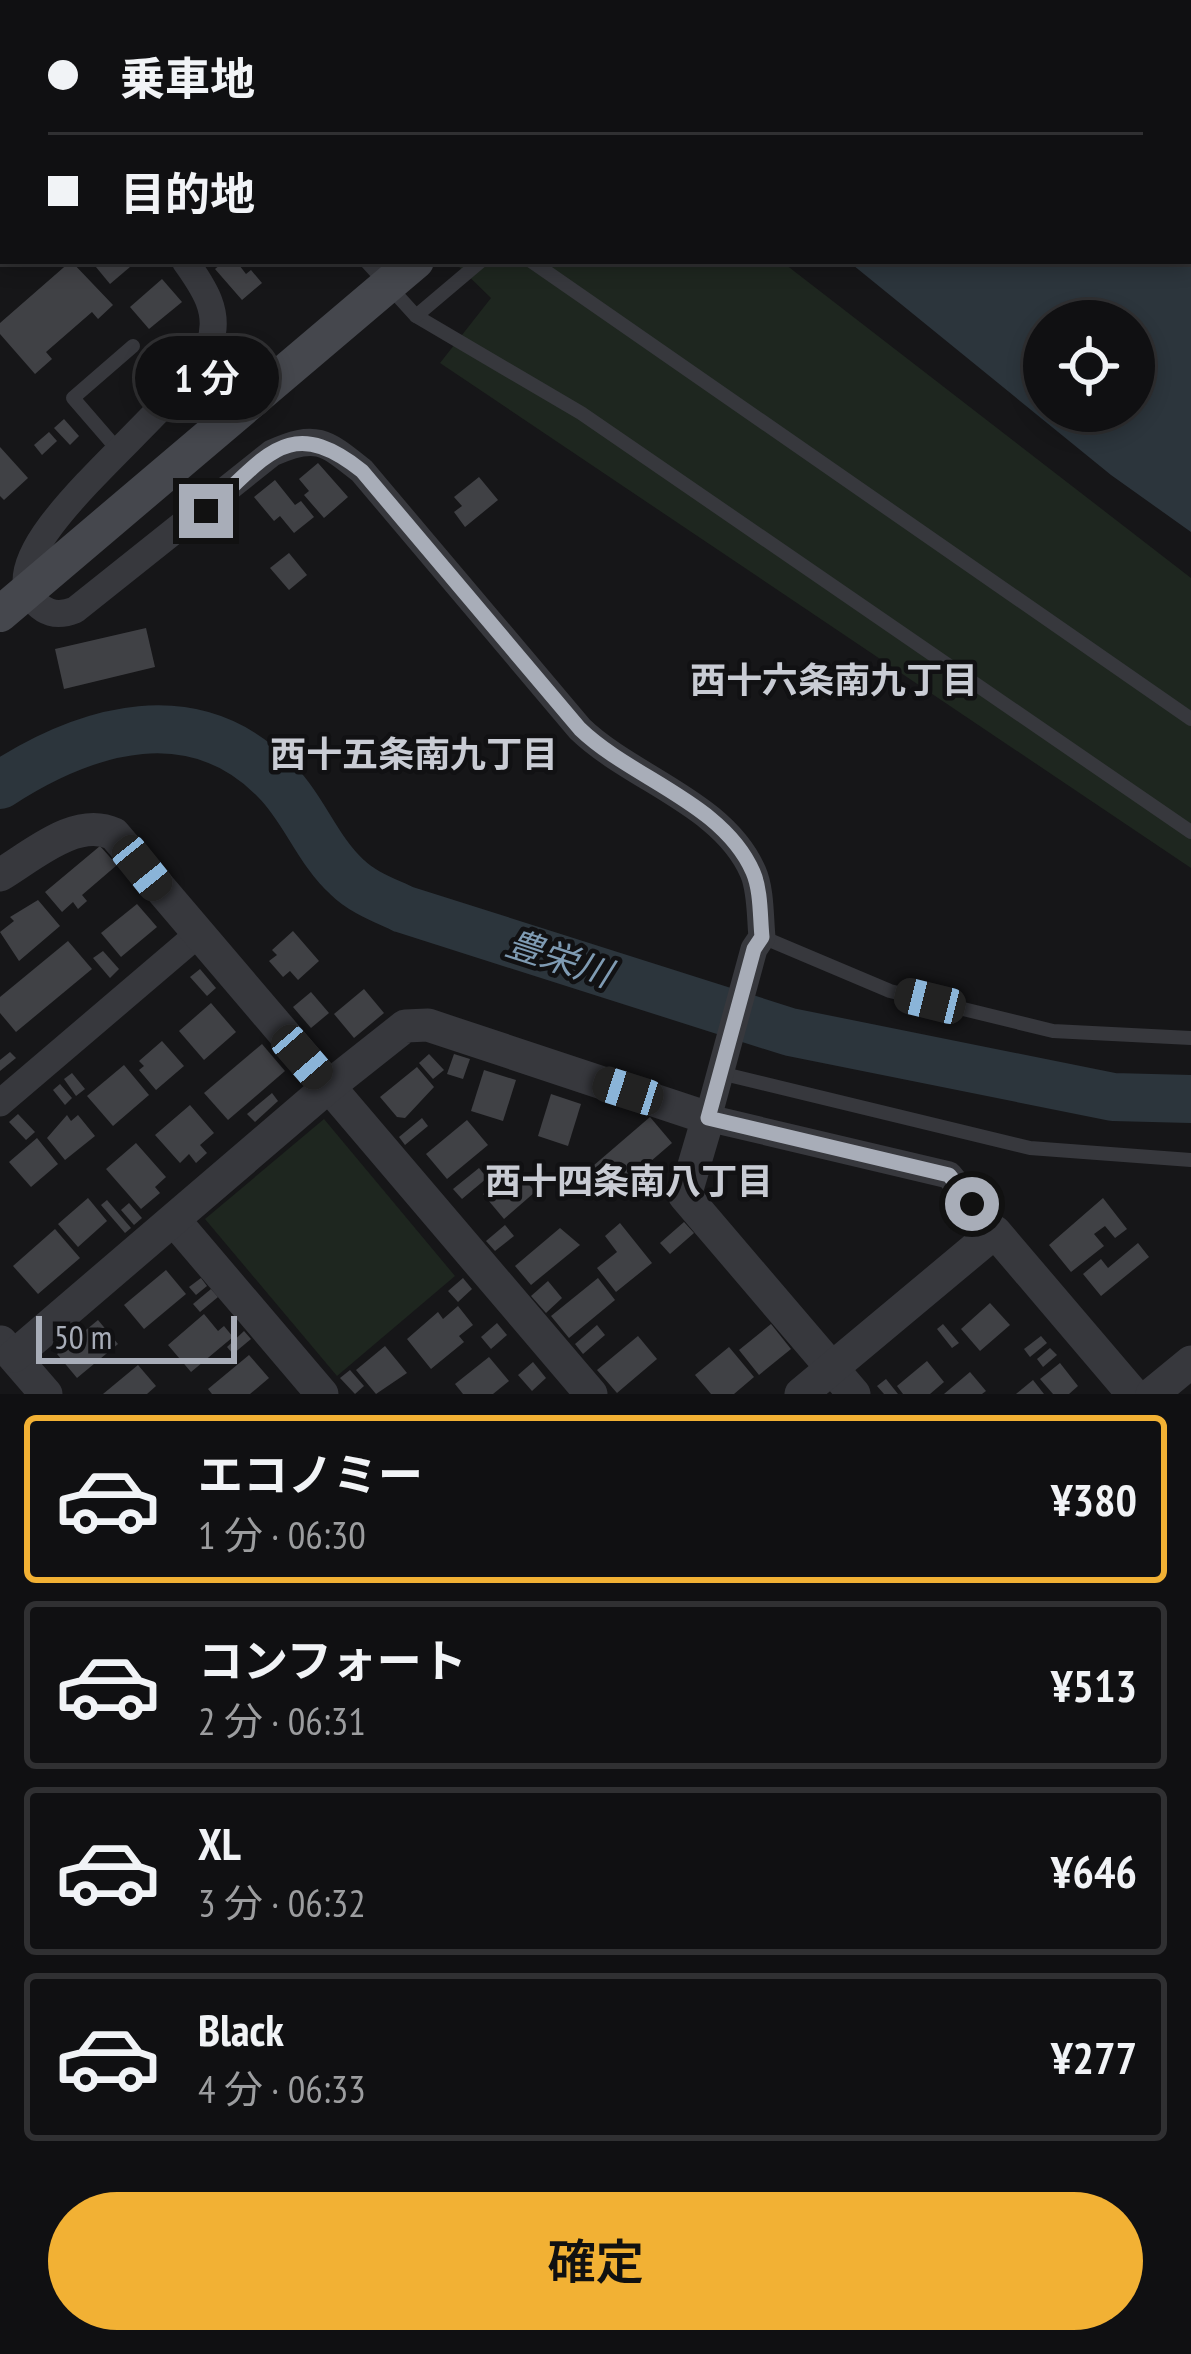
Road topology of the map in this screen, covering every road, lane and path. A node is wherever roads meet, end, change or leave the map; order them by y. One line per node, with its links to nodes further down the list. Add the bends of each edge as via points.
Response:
1 (187, 264): 7 (street, via 210,296 212,340 164,410)
2 (477, 264): 5 (lane)
3 (535, 264): 9 (lane)
4 (396, 268): 5 (lane); 8 (main road)
5 (416, 316): 10 (lane, via 581,413)
6 (133, 346): 7 (lane, via 73,398)
7 (118, 450): 8 (street, via 39,528)
8 (13, 603): 13 (street, via 60,616 75,610 272,453 302,439 330,445 362,471 580,729 734,839 755,875)
9 (1191, 719)
10 (1191, 832)
11 (0, 875): 12 (street, via 74,831 99,827)
12 (197, 935): 16 (street); 17 (street)
13 (758, 943): 14 (lane, via 890,991 1053,1031); 15 (street)
14 (1191, 1038)
15 (720, 1067): 18 (street); 19 (lane, via 1030,1148)
16 (328, 1087): 18 (street, via 405,1026 428,1025); 20 (street); 27 (street)
17 (0, 1103)
18 (708, 1118): 21 (street, via 949,1175); 24 (street, via 686,1196)
19 (1191, 1160)
20 (175, 1220): 22 (street); 26 (street)
21 (995, 1232): 24 (street); 29 (street)
22 (4, 1355): 25 (street)
23 (1191, 1363): 30 (street)
24 (843, 1381): 28 (street)
25 (46, 1394)
26 (322, 1394)
27 (591, 1394)
28 (801, 1394)
29 (1133, 1394)
30 (1153, 1394)

